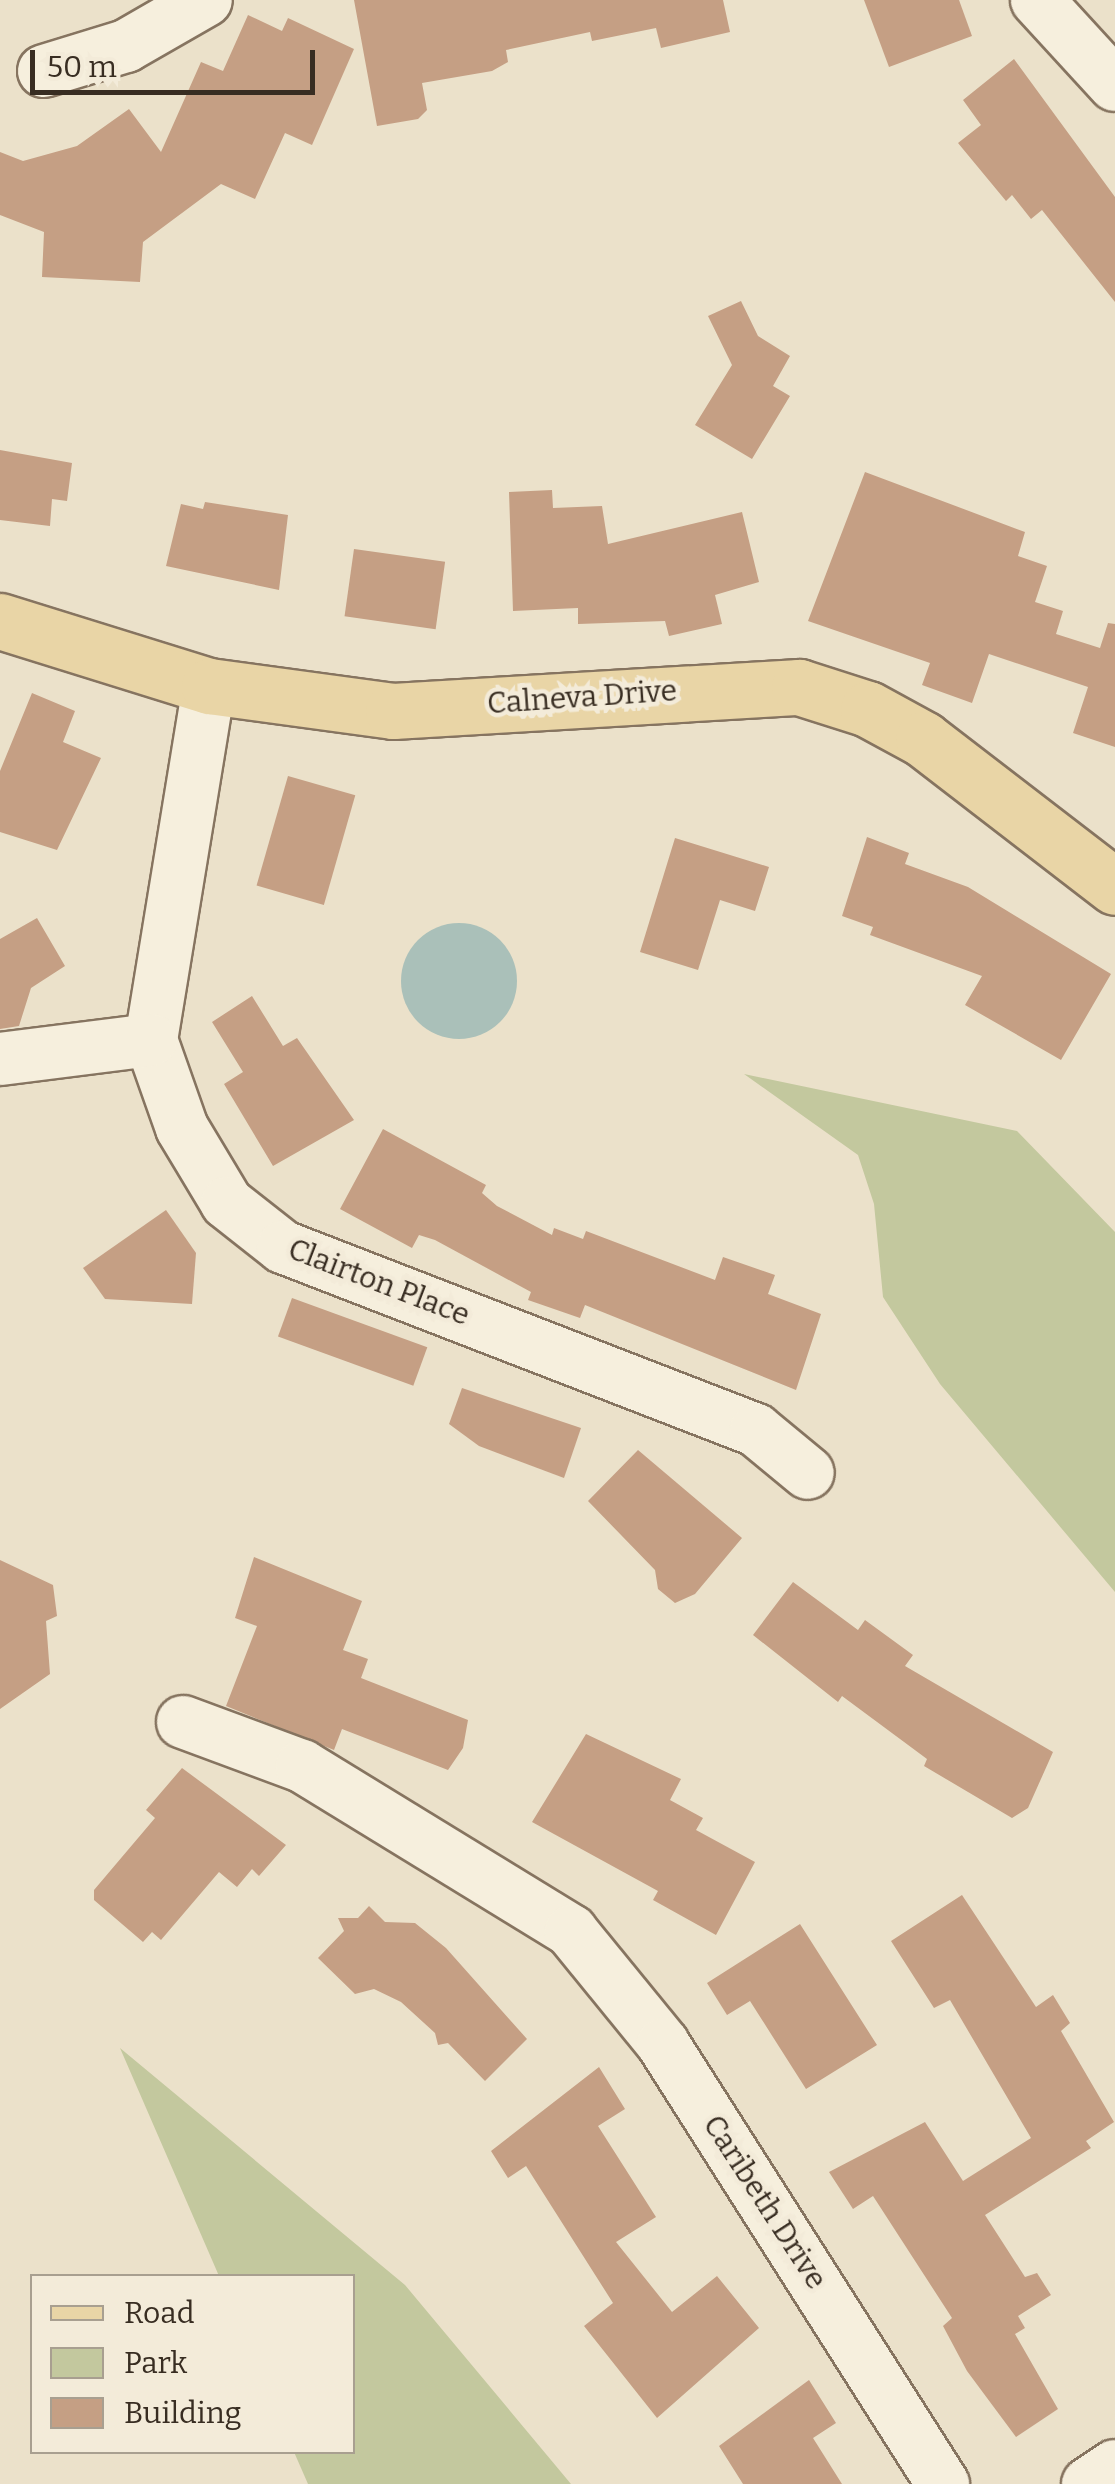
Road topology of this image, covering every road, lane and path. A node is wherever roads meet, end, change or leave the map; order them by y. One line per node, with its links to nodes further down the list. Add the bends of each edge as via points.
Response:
1 (206, 0): 3 (street, via 126,46)
2 (1038, 0): 4 (street)
3 (44, 71)
4 (1115, 85)
5 (0, 621): 6 (main road, Calneva Drive)
6 (208, 686): 7 (main road, Calneva Drive, via 393,711 799,687 868,709 923,739); 8 (street, Clairton Place)
7 (1115, 887)
8 (151, 1040): 9 (street); 10 (street, Clairton Place, via 182,1128 226,1203 283,1247 688,1400 756,1430)
9 (0, 1059)
10 (808, 1473)
11 (183, 1722): 13 (street, Caribeth Drive, via 302,1766 571,1931 663,2044)
12 (1115, 2466): 14 (street)
13 (943, 2484)
14 (1088, 2484)

